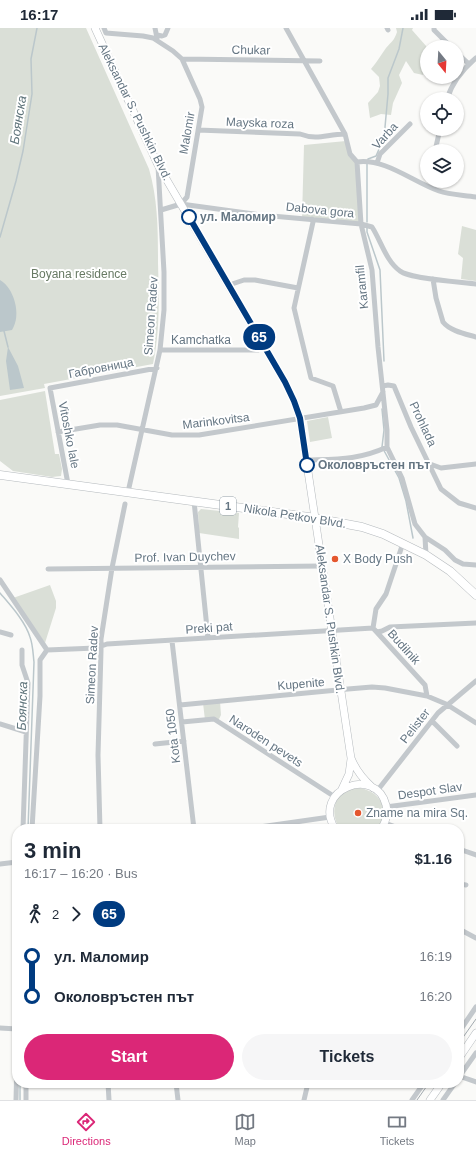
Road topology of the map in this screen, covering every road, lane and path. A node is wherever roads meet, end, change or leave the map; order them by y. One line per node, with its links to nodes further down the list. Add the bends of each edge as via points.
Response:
1 (95, 28): 21 (main road, Aleksandar S. Pushkin Blvd.)
2 (104, 28): 7 (street, Malomir, via 106,33)
3 (156, 28): 7 (street)
4 (168, 28): 7 (street, via 165,35)
5 (286, 28): 11 (street, Karamfil)
6 (434, 28): 8 (street)
7 (157, 38): 10 (street, Malomir)
8 (444, 40)
9 (476, 58): 14 (street)
10 (182, 59): 11 (street, Chukar); 17 (street, Malomir, via 202,107)
11 (304, 60): 13 (street, Chukar); 18 (street, Karamfil)
12 (464, 60): 14 (street)
13 (320, 61)
14 (468, 64): 15 (street)
15 (450, 92)
16 (410, 124): 20 (street, Varba, via 380,154)
17 (198, 130): 18 (street, Mayska roza, via 300,134 318,138); 25 (street, Malomir, via 187,197)
18 (345, 134): 19 (street, Karamfil, via 350,154)
19 (357, 162): 20 (street); 28 (street, Karamfil)
20 (376, 163): 22 (street)
21 (158, 165): 25 (main road, Aleksandar S. Pushkin Blvd.); 26 (street, Simeon Radev)
22 (420, 183)
23 (434, 188): 24 (street, via 439,191)
24 (476, 196)
25 (181, 204): 26 (street); 27 (street, Dabova gora); 31 (main road, Aleksandar S. Pushkin Blvd.)
26 (161, 210): 35 (street, Simeon Radev, via 164,310)
27 (312, 219): 28 (street, Dabova gora); 32 (street)
28 (361, 224): 29 (street, via 372,227 388,258 401,272); 38 (street, Karamfil, via 372,270)
29 (433, 279): 30 (street); 33 (street, via 436,298 446,325)
30 (476, 284)
31 (229, 285): 32 (street, via 254,280); 34 (main road, Aleksandar S. Pushkin Blvd.)
32 (298, 288): 41 (street, via 294,308 311,378 334,386)
33 (476, 337)
34 (264, 347): 35 (street, Kamchatka, via 258,350); 42 (main road, Aleksandar S. Pushkin Blvd., via 285,382)
35 (160, 350): 36 (street, Simeon Radev)
36 (156, 368): 37 (street, Габровница); 43 (street, Simeon Radev)
37 (50, 388): 44 (street, Vitoshko lale)
38 (383, 389): 39 (street, Karamfil); 40 (street); 47 (street, Prohlada, via 388,385 394,386)
39 (384, 403): 40 (street, Marinkovitsa); 45 (street, Karamfil)
40 (376, 405): 41 (street, Marinkovitsa)
41 (341, 412): 42 (street, Marinkovitsa)
42 (300, 418): 43 (street, Marinkovitsa, via 186,436); 46 (main road, Aleksandar S. Pushkin Blvd.)
43 (142, 430): 44 (street, Marinkovitsa, via 100,425); 51 (street, Simeon Radev)
44 (58, 432): 50 (street, Vitoshko lale)
45 (387, 447): 46 (street, via 372,454 352,458); 56 (street, Karamfil, via 402,478 415,524)
46 (307, 460): 55 (main road, Aleksandar S. Pushkin Blvd.)
47 (430, 464): 48 (street, via 441,468); 54 (street, Prohlada, via 442,489 448,495 459,503)
48 (476, 464)
49 (0, 475): 50 (highway, Nikola Petkov Blvd. / 1)
50 (68, 484): 51 (highway, Nikola Petkov Blvd. / 1)
51 (128, 492): 52 (highway, Nikola Petkov Blvd. / 1)
52 (194, 501): 55 (highway, Nikola Petkov Blvd. / 1); 61 (street)
53 (125, 504): 62 (street, Simeon Radev)
54 (476, 508)
55 (315, 518): 57 (highway, Nikola Petkov Blvd. / 1, via 362,527); 60 (main road, Aleksandar S. Pushkin Blvd.)
56 (425, 538): 58 (street, Karamfil); 59 (street, via 445,550 455,560 463,564)
57 (403, 543): 58 (highway, Nikola Petkov Blvd. / 1); 67 (street, Budilnik, via 386,594 376,609)
58 (426, 555): 65 (highway, Nikola Petkov Blvd. / 1, via 450,571)
59 (476, 565)
60 (322, 566): 61 (street, Prof. Ivan Duychev); 68 (main road, Aleksandar S. Pushkin Blvd.)
61 (200, 567): 62 (street, Prof. Ivan Duychev); 72 (street)
62 (112, 568): 63 (street, Prof. Ivan Duychev); 74 (street, Simeon Radev)
63 (48, 569)
64 (0, 580): 76 (street)
65 (476, 596)
66 (476, 623): 70 (street, via 390,626)
67 (373, 628): 68 (street, Preki pat); 70 (street, Budilnik)
68 (332, 630): 72 (street, Preki pat); 78 (main road, Aleksandar S. Pushkin Blvd.)
69 (0, 632): 71 (street)
70 (377, 632): 79 (street, Budilnik, via 425,684)
71 (11, 635)
72 (208, 638): 73 (street, Preki pat)
73 (172, 640): 74 (street, Preki pat); 81 (street, Kota 1050)
74 (101, 645): 76 (street, Preki pat, via 96,648); 99 (street, Simeon Radev, via 98,755)
75 (22, 650): 86 (street, via 22,665 28,683)
76 (47, 650): 98 (street, via 40,660)
77 (476, 681): 80 (street, Pelister)
78 (341, 690): 79 (street, Kupenite, via 385,688); 81 (street, Kupenite); 90 (main road, Aleksandar S. Pushkin Blvd.)
79 (427, 696): 80 (street, Kupenite)
80 (446, 704): 82 (street, Pelister); 84 (street)
81 (180, 705): 83 (street, Kota 1050)
82 (432, 721): 89 (street); 92 (street, Pelister)
83 (182, 722): 87 (street, Kota 1050); 94 (street, Naroden pevets, via 214,719)
84 (476, 723)
85 (0, 724): 86 (street)
86 (26, 732): 97 (street)
87 (184, 741): 88 (street); 100 (street, Kota 1050)
88 (155, 744)
89 (457, 746)
90 (351, 758): 91 (main road, Aleksandar S. Pushkin Blvd., via 347,780); 92 (main road, Aleksandar S. Pushkin Blvd., via 360,776)
91 (342, 789): 92 (main road, via 357,784); 94 (main road)
92 (375, 790): 95 (main road, Aleksandar S. Pushkin Blvd., via 383,798)
93 (476, 795): 95 (street, Despot Slav)
94 (335, 797): 96 (main road)
95 (386, 807): 103 (main road)
96 (330, 817): 101 (street); 102 (main road)
97 (23, 824)
98 (32, 824)
99 (100, 824)
100 (193, 824)
101 (281, 824)
102 (333, 824)
103 (384, 824)
104 (464, 851): 105 (street)
105 (476, 855)
106 (12, 863): 107 (street)
107 (0, 864)
108 (464, 932): 109 (street)
109 (476, 938)
110 (476, 1007): 111 (street)
111 (464, 1025)
112 (0, 1028): 113 (street)
113 (12, 1029)
114 (476, 1033): 115 (main road)
115 (464, 1051)
116 (476, 1053): 117 (street)
117 (464, 1069)
118 (464, 1078): 119 (street)
119 (476, 1082)
120 (16, 1088): 128 (street)
121 (26, 1088): 129 (street)
122 (108, 1088): 130 (street)
123 (177, 1088): 131 (street)
124 (307, 1088): 132 (street)
125 (420, 1088): 133 (street)
126 (438, 1088): 134 (main road)
127 (451, 1088): 135 (street)
128 (16, 1100)
129 (26, 1100)
130 (109, 1100)
131 (178, 1100)
132 (304, 1100)
133 (412, 1100)
134 (430, 1100)
135 (443, 1100)

